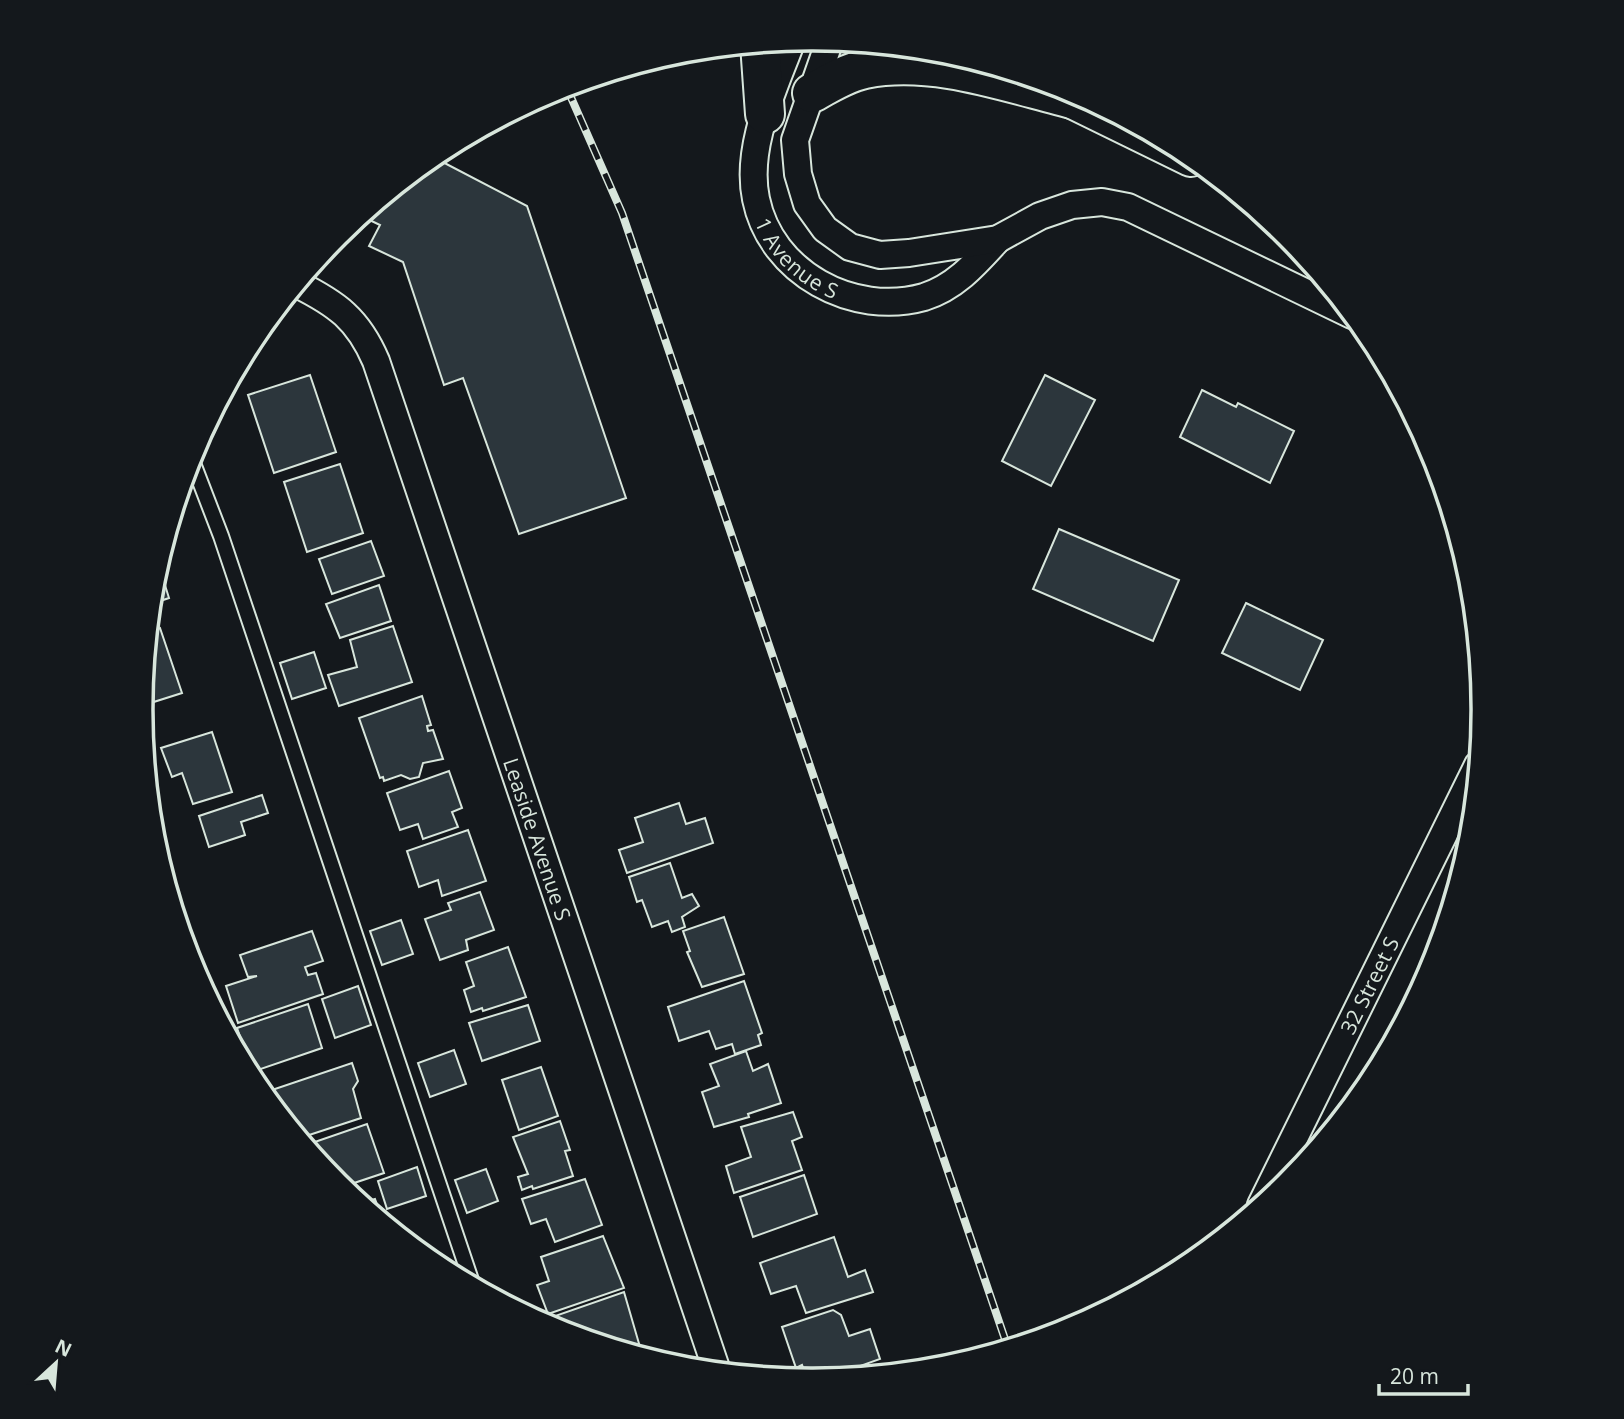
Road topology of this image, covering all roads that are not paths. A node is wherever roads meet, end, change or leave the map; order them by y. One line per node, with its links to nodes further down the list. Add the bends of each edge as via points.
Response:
1 (827, 51): 5 (street, 1 Avenue S)
2 (788, 52): 6 (street, 1 Avenue S)
3 (761, 53): 6 (highway)
4 (1035, 90): 5 (highway, via 956,71 900,66 864,69)
5 (812, 93): 7 (street, 1 Avenue S, via 795,140 798,174 807,204 825,229 850,247 880,255)
6 (765, 114): 7 (street, 1 Avenue S, via 754,156 756,199 772,240 801,272 839,294 881,303 925,297 963,277)
7 (998, 239): 9 (street, 1 Avenue S, via 1072,205 1102,202 1128,207)
8 (305, 289): 14 (street, Leaside Avenue S, via 346,313 364,333 376,361)
9 (1333, 306)
10 (197, 474): 13 (lane)
11 (1465, 790): 12 (street, 32 Street S)
12 (1274, 1179)
13 (468, 1271)
14 (713, 1361)

